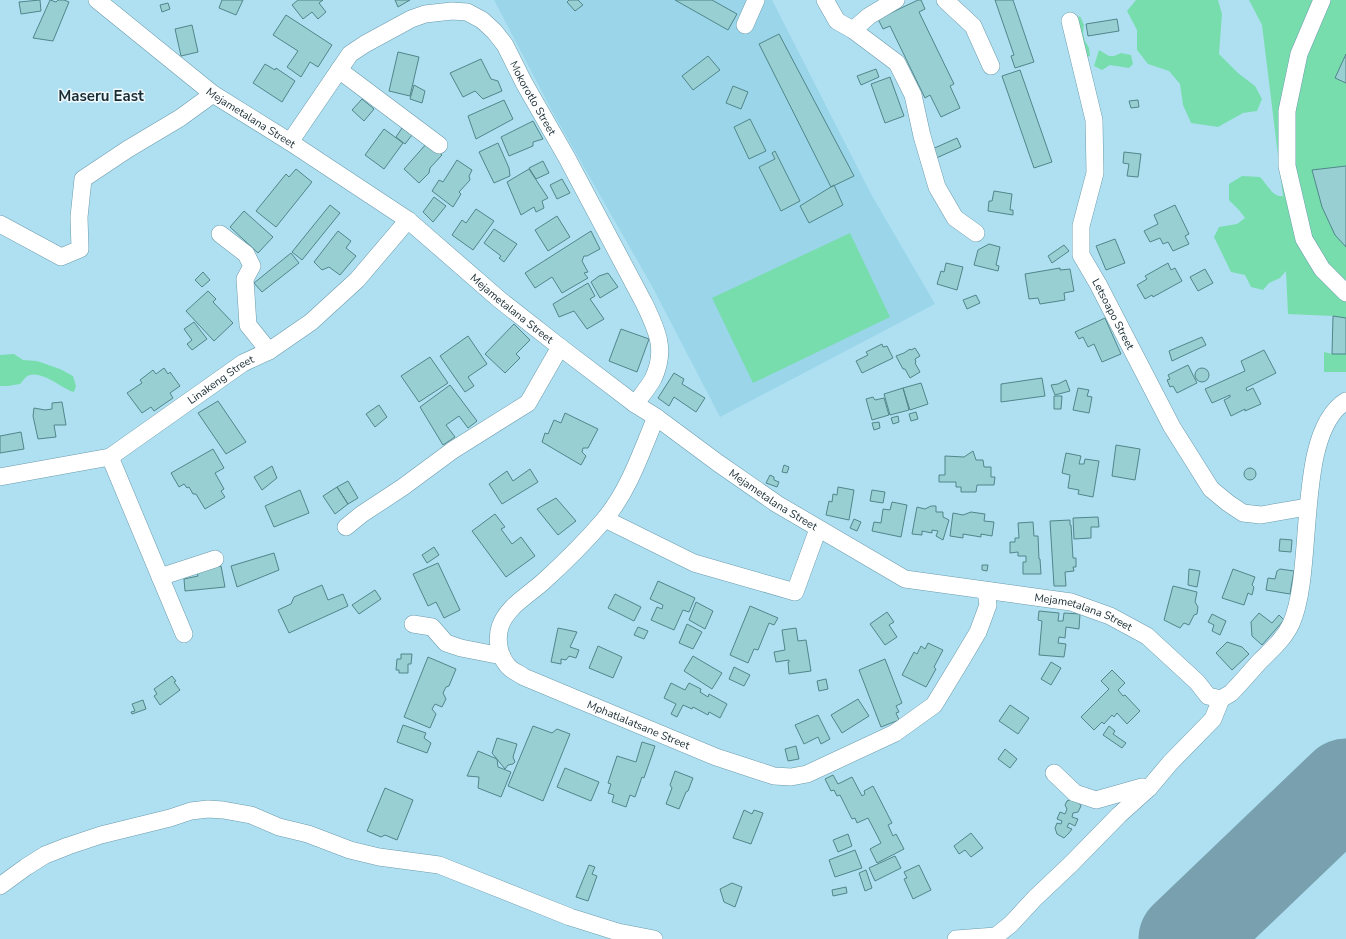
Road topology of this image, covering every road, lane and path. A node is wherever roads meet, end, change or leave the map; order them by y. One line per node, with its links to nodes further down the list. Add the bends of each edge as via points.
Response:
1 (97, 0): 12 (street, Mejametalana Street)
2 (756, 0): 8 (street)
3 (825, 0): 9 (street, via 837,21)
4 (896, 0): 9 (street, via 869,16)
5 (945, 0): 10 (street, via 972,26)
6 (1322, 0): 19 (street, via 1299,54 1288,104 1287,166 1304,239 1322,269)
7 (1070, 21): 27 (street, Letsoapo Street, via 1094,120 1095,173 1081,226 1081,255 1172,427 1211,488 1243,512 1261,515)
8 (745, 25)
9 (853, 30): 17 (street, via 897,63 913,95 922,136 938,187 955,218)
10 (991, 66)
11 (339, 70): 13 (street, Mokorotlo Street); 14 (street); 23 (street, Mokorotlo Street, via 350,54 365,44 425,14 467,12 494,30 505,45 567,158 654,325 661,348 659,364 652,380)
12 (213, 94): 13 (street, Mejametalana Street); 16 (street, via 180,118 83,179 79,217 80,249 60,257)
13 (290, 142): 15 (street, Mejametalana Street)
14 (439, 145)
15 (408, 220): 20 (street, Mejametalana Street, via 500,300); 21 (street, Linakeng Street, via 357,280 311,322)
16 (0, 224)
17 (976, 233)
18 (220, 234): 21 (street, via 246,254 252,266 246,279 248,325)
19 (1346, 293)
20 (560, 347): 23 (street, Mejametalana Street); 29 (street, via 528,403 454,450)
21 (269, 351): 25 (street, Linakeng Street, via 243,363)
22 (1346, 401): 27 (street, via 1333,414 1316,448)
23 (635, 404): 24 (street, Mejametalana Street)
24 (656, 417): 28 (street, via 630,479); 30 (street, Mejametalana Street, via 718,464)
25 (110, 457): 26 (street, Linakeng Street); 32 (street)
26 (0, 477)
27 (1308, 507): 37 (street, via 1303,571 1296,609 1290,624 1280,640 1231,693)
28 (605, 519): 30 (street, via 694,563 795,592); 36 (street, via 544,582 507,613 500,628 498,646)
29 (346, 527)
30 (818, 529): 33 (street, Mejametalana Street, via 905,579)
31 (215, 559): 32 (street)
32 (160, 577): 35 (street)
33 (986, 591): 36 (street, Mphatlalatsane Street, via 988,605 978,632 934,705 895,732 807,774 774,776 716,757 524,677 510,668); 37 (street, Mejametalana Street, via 1071,602 1110,616 1147,636 1197,682 1208,696)
34 (413, 624): 36 (street, via 432,627 446,643)
35 (184, 634)
36 (502, 656)
37 (1221, 699): 39 (street, via 1213,719)
38 (1054, 773): 39 (street, via 1075,793 1096,800 1142,787)
39 (1149, 788): 42 (street, via 996,936)
40 (0, 886): 41 (street, via 45,855 68,846 191,811 223,810 251,815 350,850 379,857 439,865 570,917 618,932)
41 (654, 939)
42 (956, 939)

